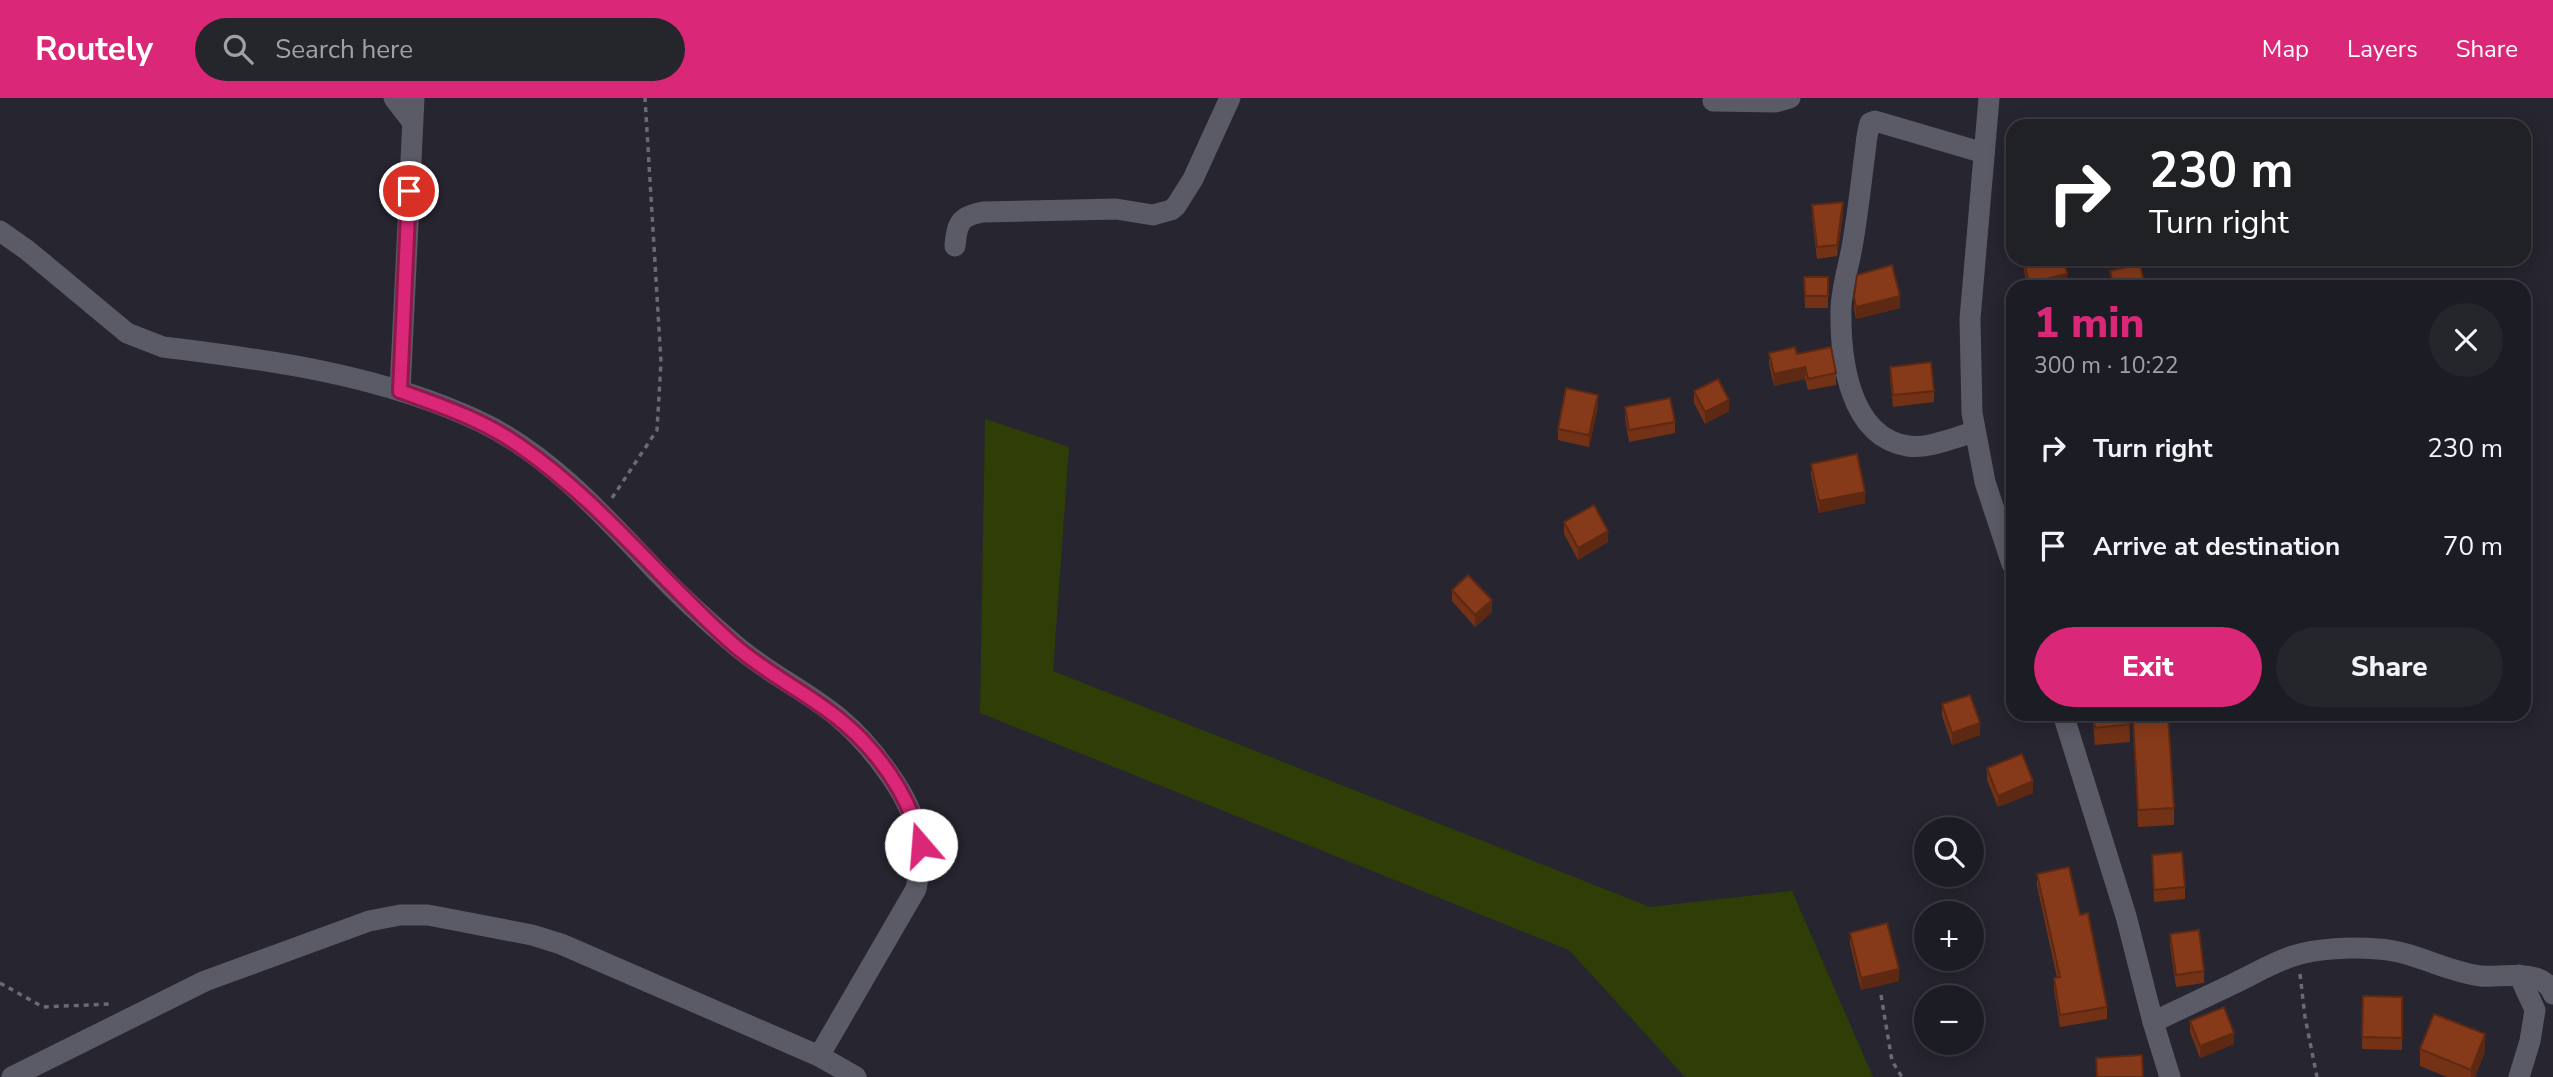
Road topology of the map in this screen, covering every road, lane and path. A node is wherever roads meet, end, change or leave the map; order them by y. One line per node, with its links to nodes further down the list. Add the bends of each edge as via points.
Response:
1 (394, 98): 8 (street)
2 (414, 98): 8 (street)
3 (645, 98): 14 (path, via 662,362 657,429)
4 (1230, 98): 11 (street, via 1193,179 1171,210 1153,215 1116,209 983,212 962,220)
5 (1790, 98): 7 (street)
6 (1989, 98): 9 (street)
7 (1713, 101)
8 (411, 120): 12 (street)
9 (1984, 153): 13 (street, via 1970,319); 13 (street, via 1870,123 1841,308 1852,392 1870,426 1908,446)
10 (0, 231): 12 (street, via 143,340 163,347 327,371)
11 (955, 246)
12 (400, 391): 14 (street, via 483,423 518,444)
13 (1976, 432): 15 (street, via 1985,482)
14 (601, 514): 24 (street, via 687,603 753,662 836,716 862,739 889,773 915,824 921,845 916,889)
15 (2006, 546)
16 (2065, 721): 23 (street, via 2126,916)
17 (2298, 955): 18 (street, via 2379,949 2479,976); 23 (street); 29 (path)
18 (2519, 975): 20 (street, via 2543,982); 30 (street, via 2535,1010)
19 (0, 983): 22 (path, via 43,1007)
20 (2553, 994)
21 (1881, 995): 27 (path, via 1892,1061)
22 (111, 1004)
23 (2153, 1022): 28 (street)
24 (820, 1056): 25 (street, via 561,944 466,920 400,915 369,921 205,981); 26 (street)
25 (12, 1077)
26 (856, 1077)
27 (1902, 1077)
28 (2170, 1077)
29 (2318, 1077)
30 (2519, 1077)

